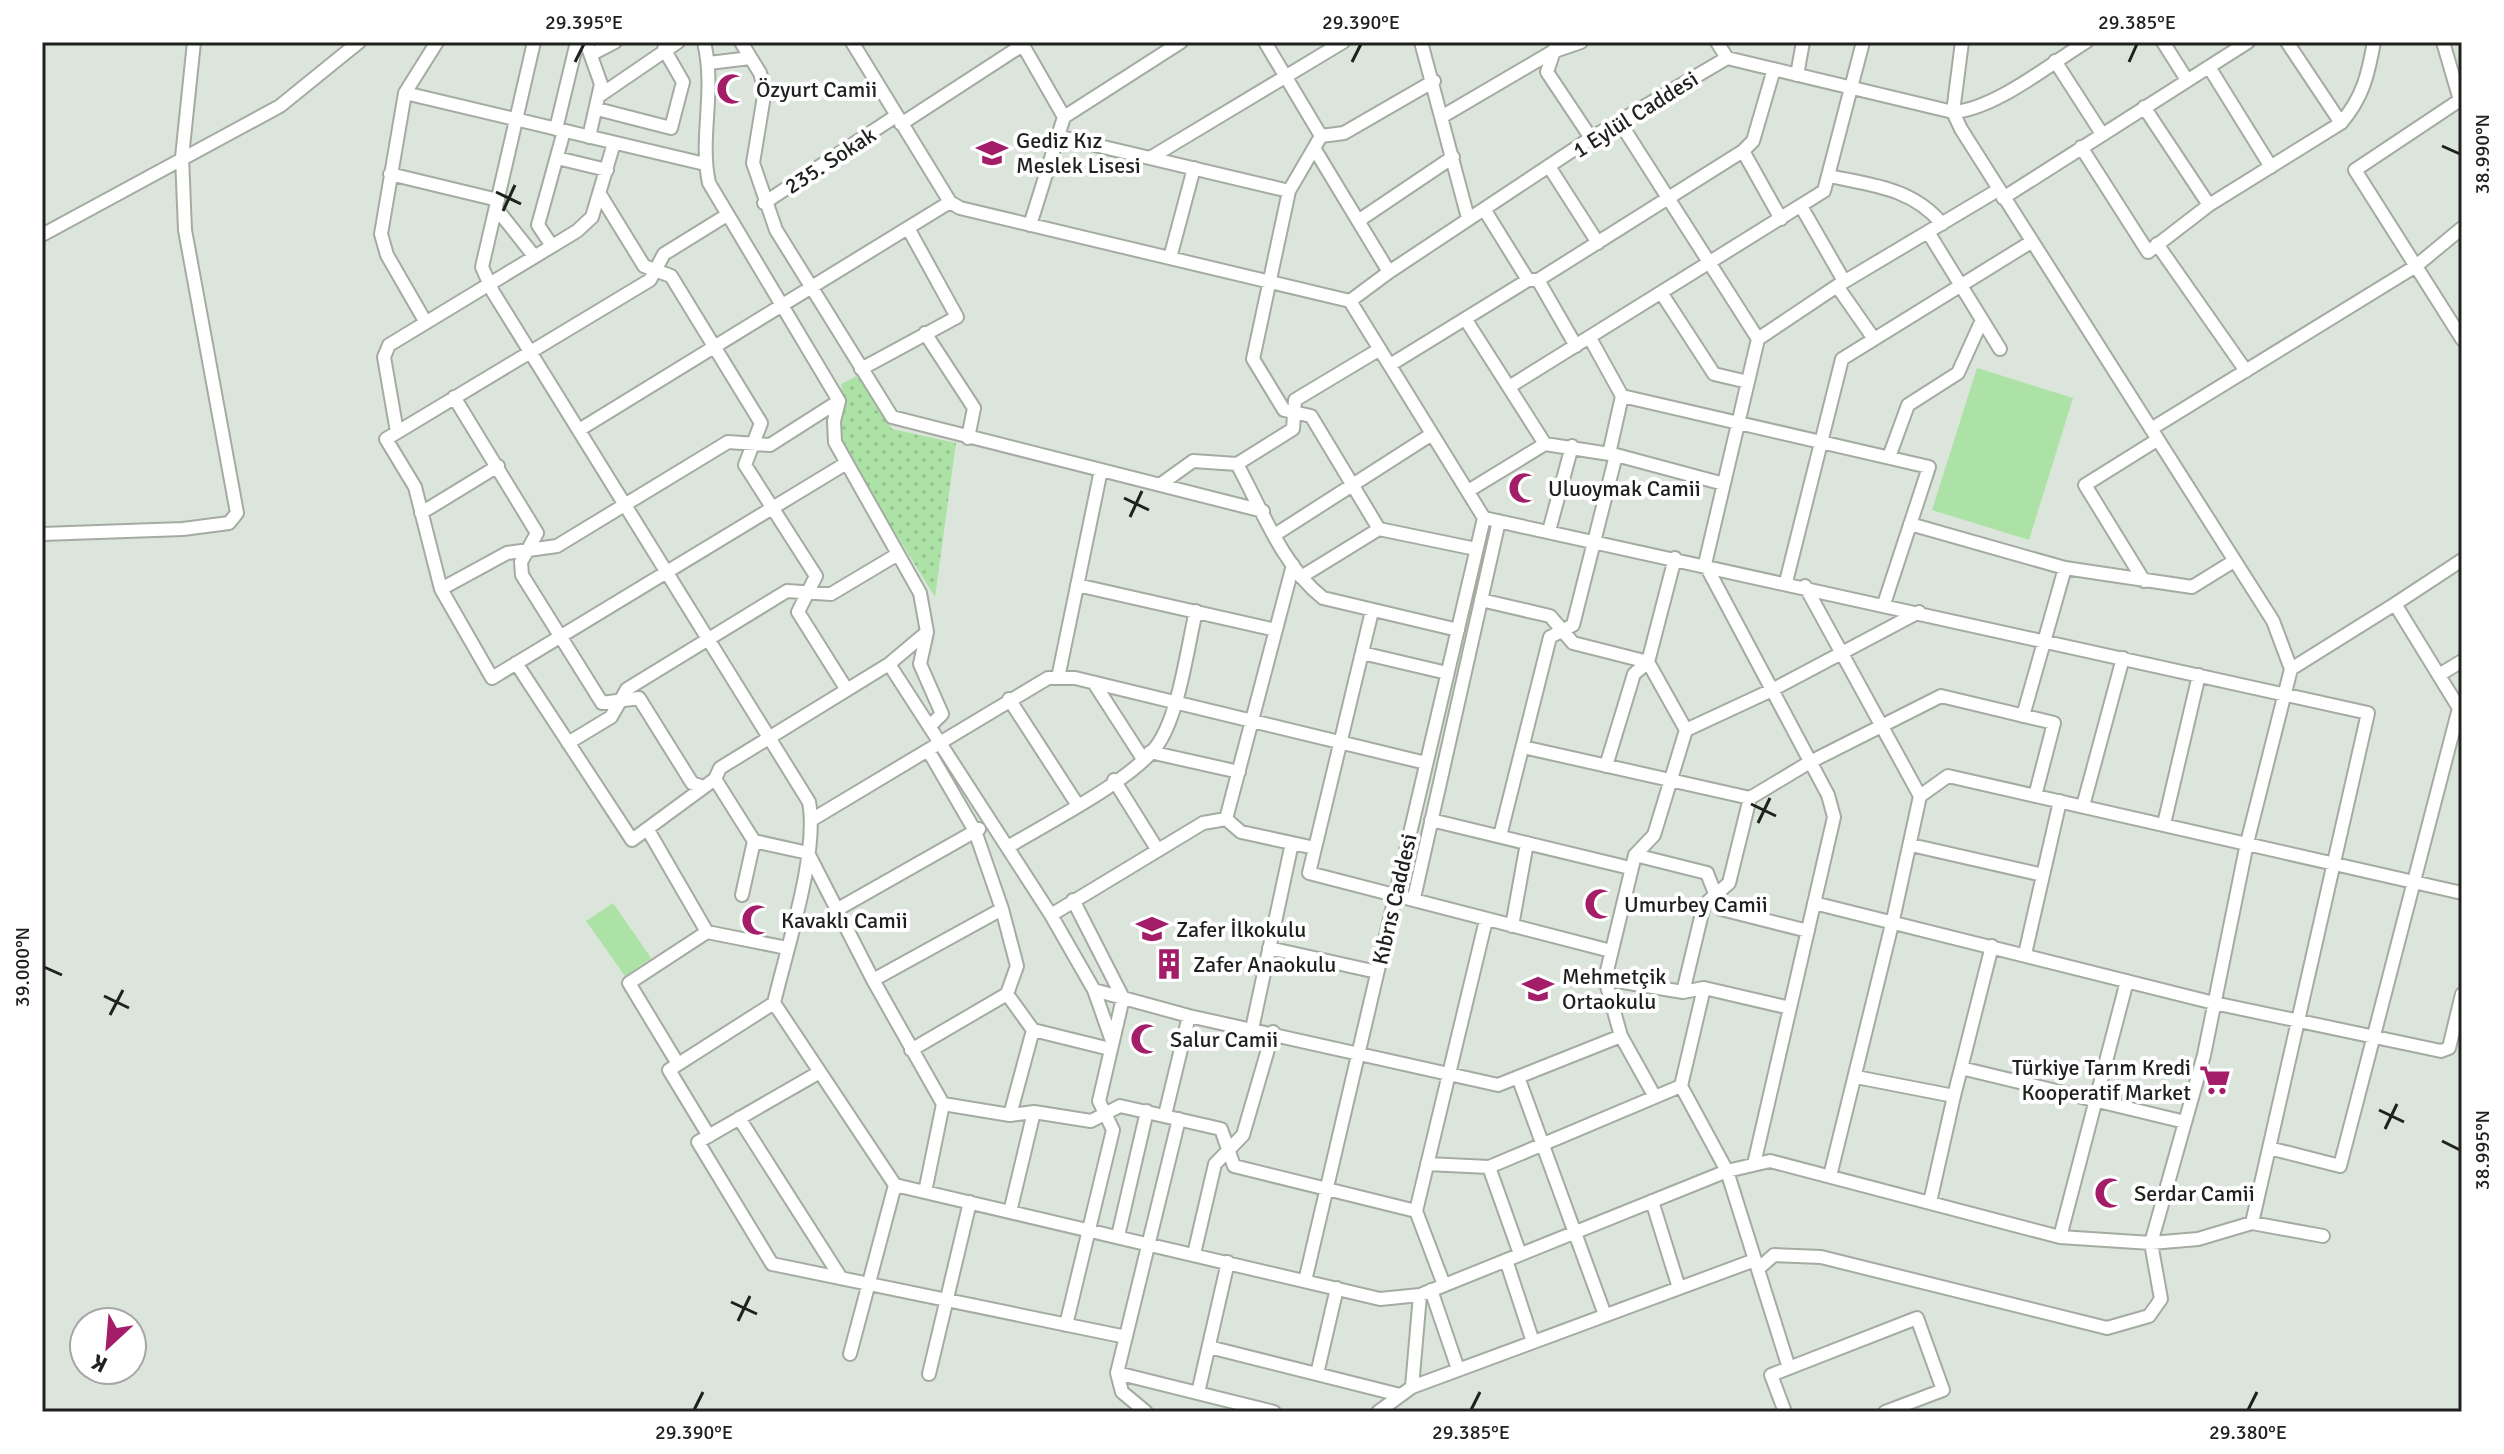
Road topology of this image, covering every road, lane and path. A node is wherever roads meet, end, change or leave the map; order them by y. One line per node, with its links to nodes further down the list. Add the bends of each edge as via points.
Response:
1 (194, 42): 63 (street)
2 (359, 42): 63 (street, via 280,106)
3 (437, 42): 43 (street)
4 (534, 42): 50 (street)
5 (577, 42): 54 (street)
6 (615, 42): 28 (street)
7 (678, 42): 29 (street)
8 (704, 42): 33 (street)
9 (741, 42): 30 (street)
10 (1265, 42): 37 (street)
11 (1343, 42): 37 (street)
12 (1421, 42): 40 (street)
13 (1581, 42): 27 (street)
14 (1717, 42): 31 (street)
15 (1803, 42): 36 (street)
16 (1863, 42): 42 (street)
17 (1962, 42): 47 (street)
18 (2163, 42): 39 (street)
19 (2248, 42): 34 (street)
20 (2287, 42): 53 (street)
21 (2374, 42): 53 (street, via 2366,87)
22 (2443, 42): 44 (street)
23 (856, 43): 51 (street)
24 (1021, 44): 49 (street); 51 (street, 235. Sokak)
25 (1175, 44): 49 (street)
26 (2077, 44): 32 (street)
27 (1555, 47): 48 (street); 58 (street, via 1547,72)
28 (589, 48): 45 (street, via 601,84)
29 (664, 49): 41 (street); 45 (street)
30 (750, 58): 33 (street); 79 (street, via 765,90 753,163)
31 (1727, 58): 35 (street); 52 (street, 1 Eylül Caddesi)
32 (2055, 61): 47 (street, via 1969,111); 55 (street)
33 (709, 63): 38 (street)
34 (2209, 67): 39 (street); 68 (street)
35 (1774, 69): 36 (street); 62 (street, via 1753,141)
36 (1797, 75): 42 (street)
37 (1287, 76): 59 (street); 66 (street)
38 (710, 80): 41 (street); 67 (street)
39 (2187, 80): 46 (street)
40 (1434, 81): 48 (street); 59 (street, via 1344,133)
41 (683, 82): 45 (street, via 671,128)
42 (1852, 88): 47 (street); 73 (street)
43 (405, 93): 50 (street); 72 (street)
44 (2461, 101): 101 (street, via 2355,170)
45 (598, 102): 57 (street)
46 (2144, 107): 55 (street); 81 (street)
47 (1953, 112): 75 (street)
48 (1443, 116): 64 (street)
49 (1064, 117): 56 (street)
50 (516, 119): 54 (street); 80 (street)
51 (899, 120): 78 (street); 79 (street, 235. Sokak)
52 (1619, 121): 58 (street, 1 Eylül Caddesi); 77 (street)
53 (2341, 123): 68 (street)
54 (560, 130): 57 (street); 65 (street)
55 (2102, 134): 61 (street)
56 (1057, 136): 66 (street); 89 (street)
57 (589, 137): 60 (street)
58 (1591, 138): 70 (street, 1 Eylül Caddesi)
59 (1317, 142): 74 (street); 87 (street)
60 (614, 143): 67 (street); 71 (street)
61 (2081, 147): 75 (street); 96 (street, via 2148,252)
62 (1743, 151): 77 (street); 86 (street)
63 (182, 157): 93 (street); 164 (street, via 185,230 237,513 229,523 183,529)
64 (1453, 157): 85 (street); 87 (street)
65 (557, 158): 71 (street); 97 (street, via 538,225)
66 (1150, 158): 69 (street)
67 (705, 164): 84 (street)
68 (2271, 167): 81 (street)
69 (1194, 168): 74 (street); 99 (street)
70 (1550, 168): 83 (street, 1 Eylül Caddesi); 95 (street)
71 (607, 170): 76 (street)
72 (390, 174): 80 (street); 115 (street, via 381,234 387,255)
73 (1829, 176): 82 (street, via 1824,191); 88 (street, via 1910,197)
74 (1289, 191): 105 (street)
75 (2000, 194): 88 (street); 94 (street)
76 (601, 196): 97 (street, via 592,217); 102 (street, via 644,266)
77 (1668, 199): 95 (street); 100 (street)
78 (950, 202): 89 (street); 90 (street)
79 (764, 203): 109 (street)
80 (497, 204): 98 (street); 106 (street, via 482,267)
81 (2209, 205): 96 (street)
82 (1802, 208): 86 (street); 107 (street)
83 (1484, 209): 85 (street, 1 Eylül Caddesi); 104 (street)
84 (727, 215): 102 (street, via 664,254); 112 (street)
85 (1468, 218): 103 (street, 1 Eylül Caddesi)
86 (1781, 219): 100 (street)
87 (1358, 221): 103 (street)
88 (1942, 224): 92 (street)
89 (1030, 225): 99 (street)
90 (908, 228): 109 (street); 116 (street, via 957,317)
91 (2462, 228): 101 (street)
92 (1928, 232): 107 (street); 108 (street)
93 (42, 235)
94 (2031, 242): 108 (street); 139 (street)
95 (1598, 243): 104 (street)
96 (2157, 244): 128 (street)
97 (552, 246): 98 (street)
98 (534, 256): 106 (street)
99 (1170, 258): 105 (street)
100 (1710, 264): 110 (street); 118 (street)
101 (2416, 266): 120 (street); 128 (street)
102 (655, 270): 122 (street, via 671,276); 125 (street, via 650,280)
103 (1389, 272): 111 (street, 1 Eylül Caddesi)
104 (1533, 280): 113 (street); 121 (street)
105 (1269, 281): 111 (street); 134 (street, via 1253,359 1284,410)
106 (488, 282): 115 (street); 125 (street)
107 (1841, 284): 118 (street); 119 (street)
108 (1961, 285): 114 (street); 119 (street)
109 (812, 287): 112 (street); 127 (street)
110 (1662, 294): 117 (street); 129 (street, via 1714,374)
111 (1350, 301): 123 (street)
112 (784, 304): 122 (street); 133 (street)
113 (1466, 320): 126 (street); 130 (street)
114 (1982, 320): 124 (street); 146 (street, via 1958,373 1908,405)
115 (425, 321): 137 (street, via 389,345 384,357)
116 (925, 333): 127 (street); 140 (street, via 974,408)
117 (1590, 338): 121 (street); 131 (street)
118 (1758, 339): 129 (street)
119 (1874, 339): 141 (street, via 1842,359)
120 (2462, 339)
121 (1576, 346): 130 (street)
122 (713, 348): 136 (street); 142 (street, via 761,423)
123 (1380, 349): 126 (street); 134 (street, via 1295,400)
124 (2000, 349)
125 (531, 351): 132 (street); 136 (street)
126 (1390, 365): 138 (street)
127 (861, 369): 140 (street, via 892,417)
128 (2246, 371): 139 (street)
129 (1748, 382): 135 (street)
130 (1509, 387): 143 (street)
131 (1622, 396): 135 (street); 145 (street)
132 (454, 397): 137 (street); 149 (street)
133 (839, 401): 142 (street, via 770,445); 147 (street, via 835,442)
134 (1296, 413): 148 (street, via 1293,429); 153 (street, via 1311,416)
135 (1738, 422): 141 (street); 152 (street)
136 (579, 430): 155 (street)
137 (397, 432): 158 (street, via 386,439 415,487)
138 (1432, 434): 153 (street); 154 (street)
139 (2154, 434): 172 (street); 178 (street, via 2085,485)
140 (968, 438): 150 (street)
141 (1821, 441): 146 (street); 179 (street)
142 (754, 443): 155 (street, via 728,442); 156 (street, via 745,465)
143 (1545, 444): 144 (street); 154 (street)
144 (1572, 446): 145 (street); 163 (street)
145 (1612, 455): 152 (street); 166 (street)
146 (1889, 457): 161 (street, via 1929,467)
147 (845, 464): 156 (street); 169 (street)
148 (1237, 464): 151 (street, via 1193,461); 157 (street)
149 (498, 466): 158 (street); 168 (street, via 537,533)
150 (1101, 470): 151 (street); 180 (street)
151 (1161, 484): 157 (street)
152 (1724, 484): 173 (street)
153 (1353, 485): 162 (street); 165 (street)
154 (1468, 491): 159 (street)
155 (624, 502): 168 (street, via 557,546); 176 (street)
156 (772, 507): 176 (street); 183 (street, via 816,576)
157 (1263, 511): 165 (street)
158 (421, 513): 182 (street)
159 (1484, 518): 160 (street); 167 (street, Kıbrıs Caddesi)
160 (1499, 521): 163 (street); 184 (street)
161 (1910, 524): 175 (street); 185 (street)
162 (1379, 529): 167 (street); 177 (street)
163 (1549, 531): 166 (street)
164 (42, 534)
165 (1276, 534): 174 (street)
166 (1596, 541): 170 (street); 192 (street, via 1573,625)
167 (1476, 549): 191 (street, Kıbrıs Caddesi)
168 (528, 551): 182 (street, via 507,553); 194 (street, via 521,562 522,575)
169 (898, 554): 183 (street, via 831,594); 193 (street, via 920,593)
170 (1675, 558): 173 (street); 201 (street)
171 (2462, 560): 186 (street)
172 (2234, 561): 178 (street, via 2192,587); 204 (street, via 2273,621)
173 (1705, 564): 179 (street); 211 (street)
174 (1293, 565): 177 (street); 190 (street)
175 (2065, 568): 178 (street); 196 (street)
176 (667, 571): 194 (street); 195 (street)
177 (1301, 577): 188 (street, via 1323,598)
178 (2144, 581)
179 (1786, 582): 181 (street)
180 (1077, 585): 187 (street); 208 (street)
181 (1805, 586): 185 (street); 197 (street)
182 (441, 589): 202 (street, via 492,678)
183 (808, 593): 195 (street, via 787,591); 210 (street, via 798,612)
184 (1481, 600): 192 (street, via 1550,616); 245 (street)
185 (1884, 604): 189 (street)
186 (2395, 604): 204 (street); 207 (street)
187 (1196, 611): 190 (street); 215 (street)
188 (1372, 611): 191 (street); 198 (street)
189 (1919, 612): 196 (street); 197 (street)
190 (1276, 630): 218 (street)
191 (1458, 630): 205 (street, Kıbrıs Caddesi)
192 (1561, 631): 201 (street, via 1573,643); 226 (street, via 1550,637)
193 (927, 632): 203 (street); 220 (street, via 920,664 942,714)
194 (562, 635): 202 (street); 214 (street, via 602,703)
195 (708, 637): 214 (street, via 627,689); 222 (street)
196 (2045, 640): 199 (street); 217 (street)
197 (1843, 651): 211 (street); 219 (street)
198 (1362, 653): 205 (street); 224 (street)
199 (2123, 658): 206 (street); 242 (street)
200 (2462, 661): 207 (street)
201 (1648, 662): 221 (street); 231 (street, via 1634,674)
202 (516, 663): 225 (street)
203 (889, 664): 210 (street); 220 (street)
204 (2291, 669): 212 (street)
205 (1447, 673): 230 (street, Kıbrıs Caddesi)
206 (2199, 675): 212 (street); 247 (street)
207 (2439, 675): 216 (street)
208 (1058, 678): 209 (street); 213 (street)
209 (1094, 683): 215 (street); 228 (street)
210 (847, 690): 222 (street)
211 (1772, 690): 221 (street); 229 (street)
212 (2283, 694): 254 (street); 261 (street, via 2368,713)
213 (1009, 699): 223 (street); 241 (street)
214 (619, 702): 225 (street, via 611,717); 236 (street, via 639,698 692,783)
215 (1174, 702): 218 (street); 228 (street, via 1163,733)
216 (2460, 712): 264 (street)
217 (2023, 716): 219 (street, via 1941,696); 238 (street, via 2054,723)
218 (1252, 721): 224 (street); 232 (street)
219 (1883, 724): 229 (street); 237 (street)
220 (931, 725): 223 (street)
221 (1686, 730): 235 (street)
222 (769, 737): 233 (street, via 720,768); 243 (street, via 809,802)
223 (941, 741): 227 (street); 246 (street)
224 (1340, 741): 230 (street); 257 (street)
225 (568, 743): 248 (street, via 632,840)
226 (1523, 747): 231 (street); 250 (street)
227 (928, 750): 243 (street); 249 (street)
228 (1146, 755): 232 (street); 234 (street)
229 (1810, 762): 239 (street); 271 (street, via 1834,817)
230 (1426, 763): 265 (street, Kıbrıs Caddesi)
231 (1606, 766): 235 (street)
232 (1239, 772): 244 (street)
233 (715, 779): 236 (street); 251 (street)
234 (1114, 780): 241 (street); 258 (street)
235 (1671, 780): 239 (street); 260 (street, via 1654,835)
236 (703, 787): 248 (street)
237 (1920, 796): 238 (street, via 1948,776); 255 (street)
238 (2035, 796): 240 (street)
239 (1750, 798): 266 (street, via 1729,883)
240 (2060, 801): 242 (street); 263 (street)
241 (1077, 804): 256 (street)
242 (2083, 806): 247 (street)
243 (813, 819): 259 (street)
244 (1226, 819): 252 (street, via 1241,832); 258 (street, via 1203,823)
245 (1431, 820): 250 (street); 269 (street)
246 (992, 821): 249 (street); 256 (street)
247 (2164, 824): 254 (street)
248 (648, 830): 279 (street)
249 (975, 831): 272 (street); 273 (street)
250 (1500, 836): 253 (street)
251 (754, 841): 259 (street); 268 (street)
252 (1292, 843): 257 (street); 282 (street)
253 (1527, 843): 262 (street); 277 (street)
254 (2247, 843): 261 (street); 296 (street)
255 (1911, 845): 263 (street); 276 (street)
256 (1008, 847): 274 (street)
257 (1315, 848): 265 (street, via 1309,873)
258 (1157, 849): 270 (street)
259 (808, 853): 272 (street); 281 (street)
260 (1635, 855): 262 (street); 266 (street, via 1707,873)
261 (2334, 863): 264 (street); 299 (street)
262 (1630, 868): 283 (street)
263 (2043, 875): 284 (street)
264 (2414, 882): 267 (street); 303 (street)
265 (1396, 893): 269 (street); 285 (street, Kıbrıs Caddesi)
266 (1715, 893): 278 (street, via 1721,909); 291 (street, via 1704,905)
267 (2462, 893)
268 (742, 895)
269 (1414, 898): 275 (street)
270 (1073, 900): 274 (street); 294 (street)
271 (1814, 903): 276 (street); 278 (street)
272 (838, 909): 287 (street)
273 (1002, 909): 287 (street); 292 (street, via 1017,966)
274 (1051, 915): 290 (street)
275 (1486, 920): 277 (street); 311 (street)
276 (1893, 920): 280 (street); 313 (street)
277 (1512, 926): 283 (street)
278 (1808, 931): 297 (street)
279 (707, 932): 281 (street); 308 (street, via 629,983)
280 (1992, 946): 284 (street); 309 (street)
281 (787, 948): 295 (street)
282 (1269, 948): 285 (street); 300 (street)
283 (1611, 951): 286 (street)
284 (2025, 954): 288 (street)
285 (1377, 972): 307 (street, Kıbrıs Caddesi)
286 (1605, 979): 291 (street); 304 (street)
287 (873, 980): 306 (street)
288 (2127, 981): 296 (street); 317 (street)
289 (1704, 988): 291 (street); 297 (street); 314 (street)
290 (1094, 990): 294 (street); 305 (street)
291 (1683, 992)
292 (1007, 994): 301 (street); 306 (street)
293 (2462, 994): 303 (street, via 2449,1048 2441,1051)
294 (1123, 998): 298 (street); 305 (street)
295 (774, 1003): 308 (street); 310 (street)
296 (2214, 1003): 299 (street); 326 (street)
297 (1790, 1008): 332 (street)
298 (1189, 1016): 300 (street); 323 (street)
299 (2298, 1022): 303 (street); 329 (street)
300 (1252, 1029): 302 (street)
301 (1033, 1030): 305 (street); 322 (street)
302 (1273, 1032): 307 (street); 330 (street, via 1243,1135)
303 (2375, 1035): 329 (street, via 2340,1166)
304 (1621, 1036): 312 (street); 316 (street)
305 (1111, 1045): 321 (street, via 1099,1101)
306 (911, 1050): 318 (street)
307 (1359, 1052): 311 (street); 337 (street, Kıbrıs Caddesi)
308 (678, 1064): 327 (street, via 669,1070)
309 (1961, 1068): 315 (street); 317 (street)
310 (818, 1073): 324 (street); 336 (street)
311 (1449, 1075): 312 (street, via 1498,1085); 331 (street)
312 (1518, 1077): 328 (street)
313 (1856, 1077): 315 (street); 335 (street)
314 (1681, 1086): 316 (street); 334 (street)
315 (1954, 1096): 341 (street)
316 (1655, 1097): 328 (street)
317 (2096, 1100): 326 (street); 349 (street)
318 (943, 1104): 322 (street); 338 (street)
319 (1147, 1111): 321 (street, via 1120,1106); 323 (street); 347 (street)
320 (1034, 1112): 321 (street, via 1091,1121); 322 (street); 343 (street)
321 (1105, 1113): 345 (street, via 1113,1130)
322 (1010, 1115)
323 (1165, 1115): 325 (street)
324 (739, 1118): 327 (street); 357 (street)
325 (1179, 1119): 330 (street, via 1221,1129); 351 (street)
326 (2185, 1122): 350 (street)
327 (709, 1136): 357 (street, via 698,1142 772,1264)
328 (1542, 1145): 333 (street); 346 (street)
329 (2269, 1148): 344 (street)
330 (1229, 1150): 337 (street, via 1234,1166); 352 (street, via 1215,1164)
331 (1427, 1164): 333 (street); 342 (street)
332 (1754, 1164): 334 (street); 335 (street, via 1770,1161)
333 (1489, 1167): 353 (street)
334 (1727, 1171): 339 (street); 356 (street)
335 (1830, 1176): 341 (street)
336 (895, 1185): 338 (street); 359 (street)
337 (1327, 1189): 342 (street); 358 (street, Kıbrıs Caddesi)
338 (925, 1192): 340 (street)
339 (1652, 1201): 346 (street); 361 (street)
340 (970, 1202): 343 (street); 363 (street)
341 (1930, 1202): 349 (street)
342 (1416, 1211): 362 (street)
343 (1010, 1212): 345 (street)
344 (2252, 1223): 348 (street); 350 (street, via 2198,1239)
345 (1087, 1229): 347 (street); 365 (street)
346 (1575, 1232): 353 (street); 364 (street)
347 (1118, 1236): 351 (street)
348 (2323, 1236)
349 (2060, 1237): 350 (street)
350 (2151, 1243): 356 (street, via 2161,1299 2149,1316 2117,1328 1821,1257 1774,1255)
351 (1150, 1244): 352 (street); 366 (street)
352 (1194, 1254): 355 (street)
353 (1520, 1254): 354 (street)
354 (1506, 1260): 362 (street); 367 (street)
355 (1228, 1262): 358 (street); 368 (street)
356 (1757, 1264): 361 (street); 370 (street)
357 (841, 1278): 359 (street)
358 (1305, 1281): 360 (street)
359 (867, 1284): 363 (street); 369 (street)
360 (1337, 1288): 362 (street, via 1380,1299); 374 (street)
361 (1679, 1288): 364 (street)
362 (1432, 1290): 371 (street); 375 (street)
363 (947, 1300): 365 (street); 373 (street)
364 (1605, 1315): 367 (street)
365 (1066, 1325): 366 (street)
366 (1126, 1337): 372 (street)
367 (1533, 1342): 371 (street)
368 (1209, 1347): 374 (street); 376 (street)
369 (850, 1354)
370 (1789, 1368): 381 (street, via 1771,1375); 382 (street, via 1917,1318 1943,1390)
371 (1458, 1369): 375 (street)
372 (1117, 1373): 376 (street); 378 (street, via 1122,1392)
373 (929, 1374)
374 (1317, 1374): 377 (street)
375 (1412, 1387): 377 (street)
376 (1198, 1393): 379 (street)
377 (1400, 1395): 380 (street)
378 (1146, 1412)
379 (1274, 1412)
380 (1378, 1412)
381 (1785, 1412)
382 (1885, 1412)

